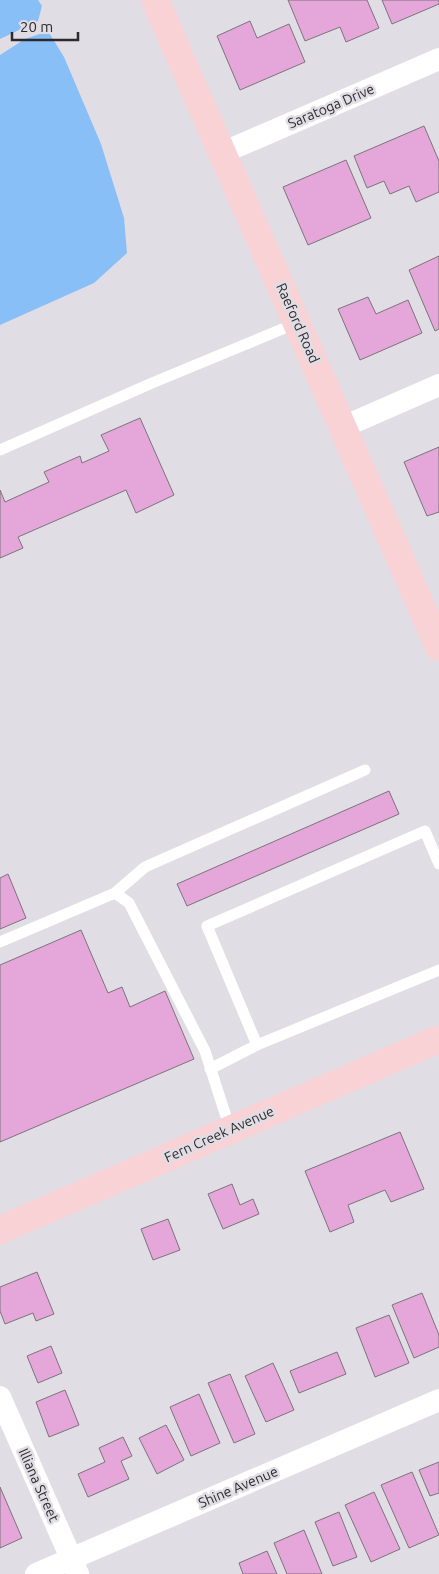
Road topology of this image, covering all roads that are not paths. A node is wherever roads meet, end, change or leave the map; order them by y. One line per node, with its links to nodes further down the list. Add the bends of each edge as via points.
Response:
1 (155, 0): 3 (street, Raeford Road)
2 (439, 59): 3 (street, Saratoga Drive)
3 (222, 153): 4 (street, Raeford Road)
4 (297, 323): 6 (street, Raeford Road); 7 (lane)
5 (439, 385): 6 (street)
6 (343, 427): 8 (street, Raeford Road)
7 (0, 450)
8 (439, 647)
9 (365, 770): 11 (lane, via 145,867)
10 (439, 864): 15 (lane, via 425,831 206,926)
11 (114, 893): 12 (lane); 16 (lane, via 129,903 205,1051)
12 (0, 942)
13 (439, 970): 15 (lane)
14 (439, 1039): 17 (street, Fern Creek Avenue)
15 (257, 1045): 16 (lane)
16 (210, 1068): 17 (lane)
17 (230, 1129): 18 (street, Fern Creek Avenue)
18 (0, 1230)
19 (0, 1396): 21 (street, Illiana Street)
20 (439, 1400): 21 (street, Shine Avenue)
21 (75, 1566): 22 (street, Shine Avenue)
22 (36, 1574)

